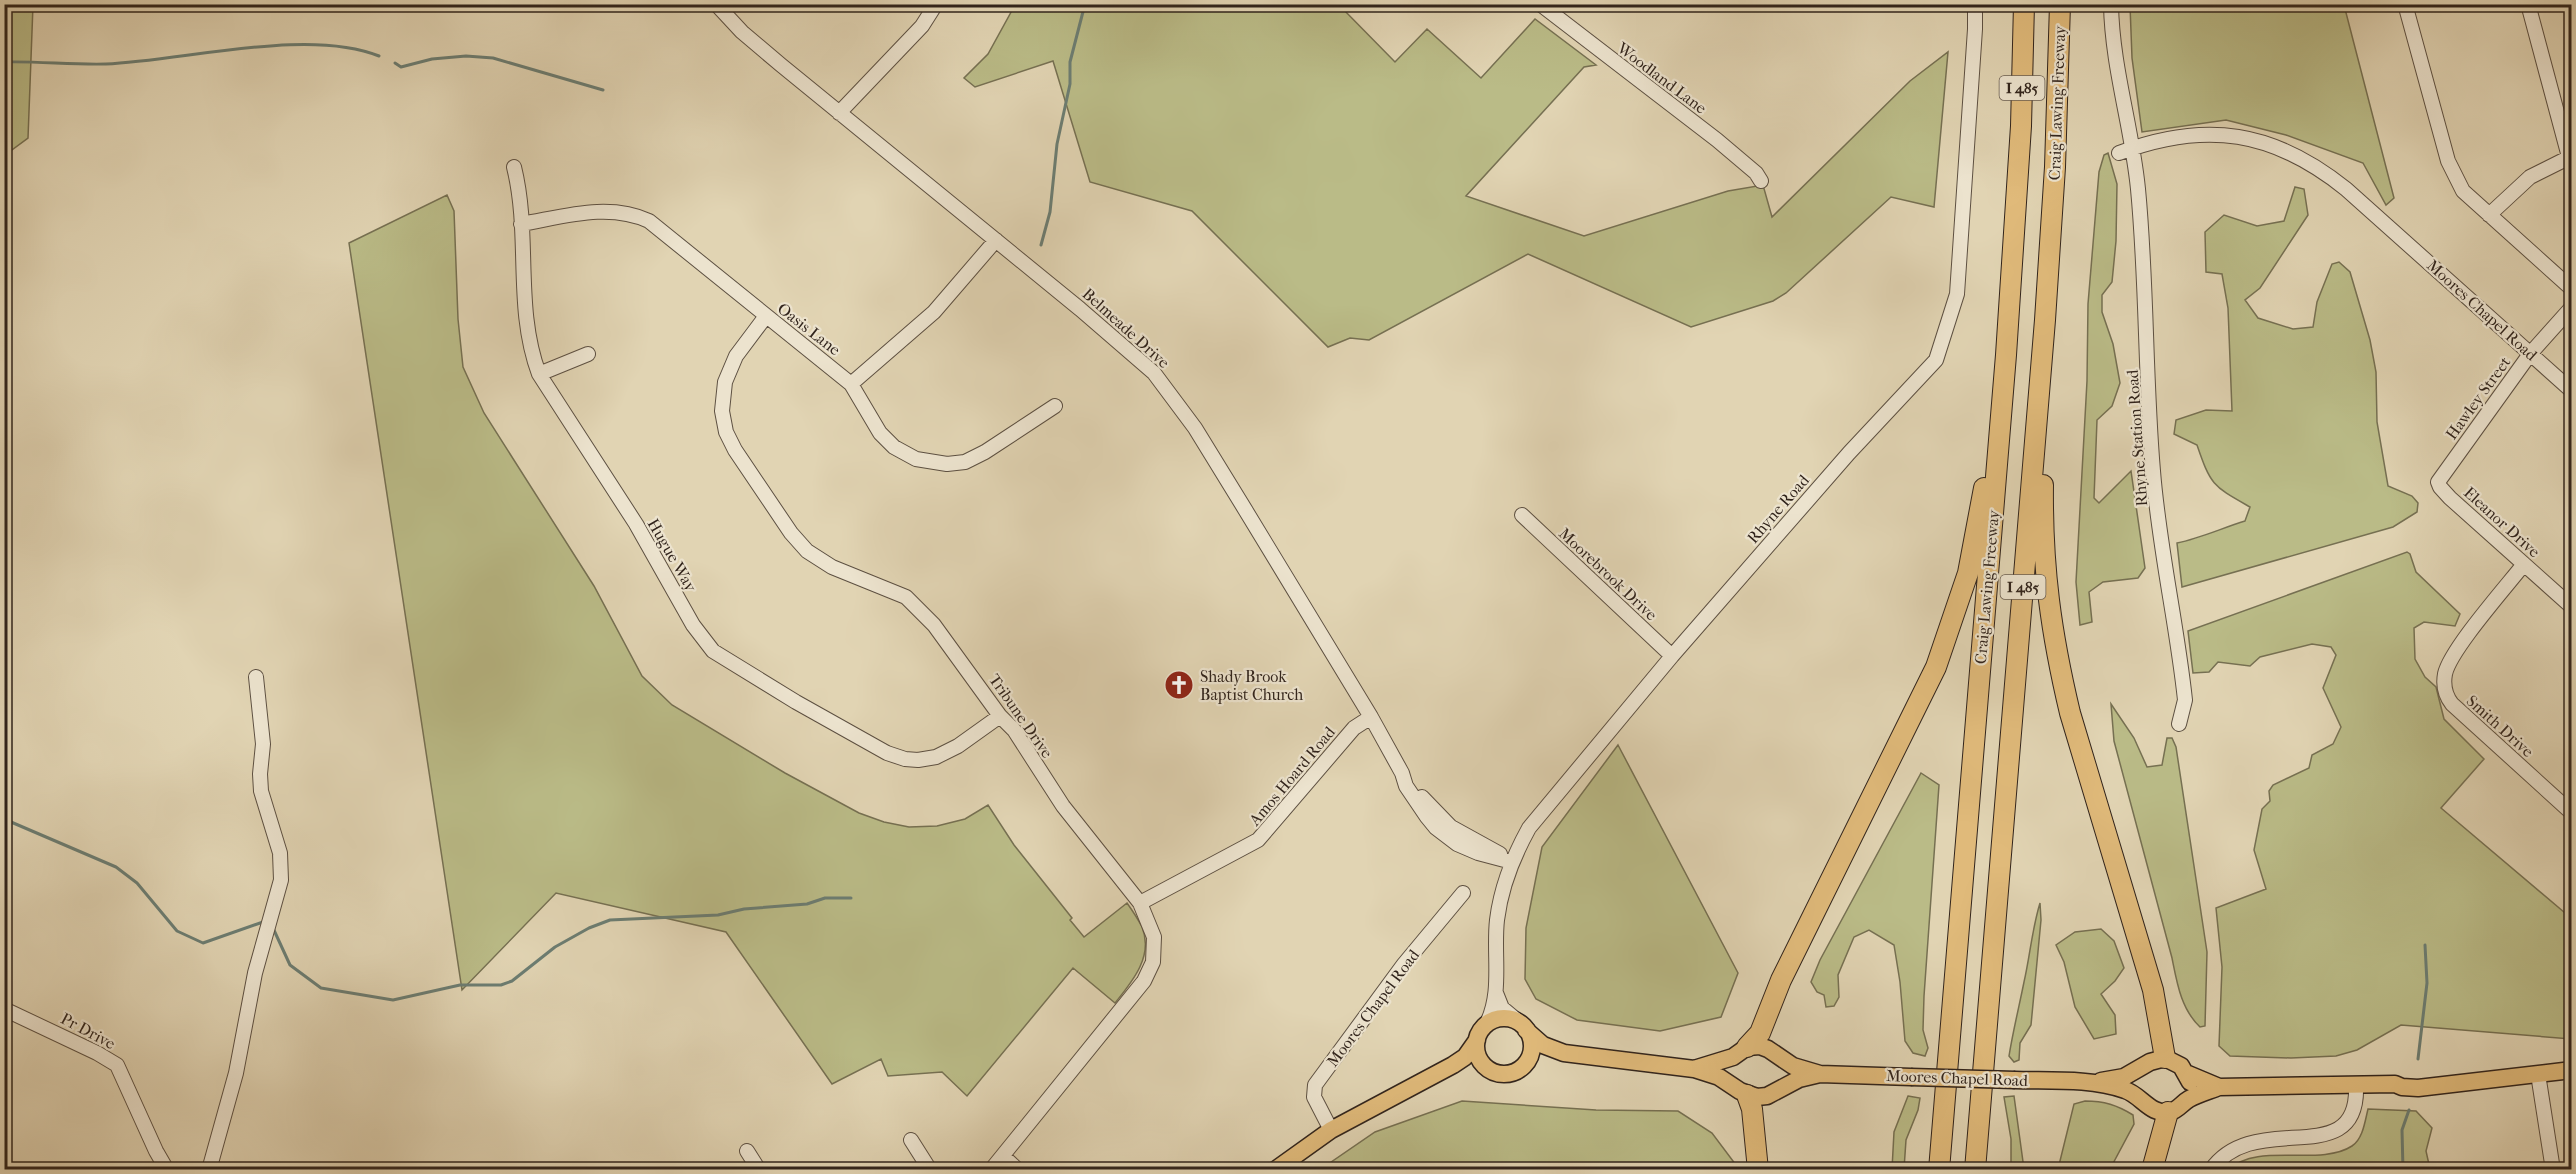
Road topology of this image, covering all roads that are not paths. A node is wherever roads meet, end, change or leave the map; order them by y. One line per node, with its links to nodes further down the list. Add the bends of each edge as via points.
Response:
1 (716, 4): 10 (street, Belmeade Drive, via 742,32)
2 (936, 4): 10 (street, via 922,26)
3 (1540, 4): 15 (street, Woodland Lane, via 1717,140)
4 (1975, 4): 34 (street, Rhyne Road, via 1957,294 1936,360 1849,453)
5 (2024, 4): 25 (highway, Craig Lawing Freeway / I 485, via 2021,126)
6 (2060, 4): 22 (highway, Craig Lawing Freeway / I 485)
7 (2111, 4): 11 (street, Rhyne Station Road, via 2115,58)
8 (2405, 4): 16 (street, via 2448,161 2463,191)
9 (2528, 4): 13 (street)
10 (839, 112): 18 (street, Belmeade Drive)
11 (2133, 148): 12 (street, Moores Chapel Road); 24 (street, Moores Chapel Road, via 2167,138 2206,134 2236,136 2293,154 2329,175); 38 (street, Rhyne Station Road, via 2145,275 2153,474 2185,700)
12 (2119, 153)
13 (2570, 157): 16 (street, via 2530,177)
14 (514, 167): 17 (street, Hugue Way)
15 (1761, 181)
16 (2489, 215): 19 (street)
17 (521, 224): 21 (street, Oasis Lane, via 602,211 635,214 666,233); 26 (street, Hugue Way, via 525,323)
18 (996, 240): 27 (street, via 934,312); 37 (street, Belmeade Drive, via 1142,362 1175,398)
19 (2571, 289)
20 (2571, 307): 24 (street, Hawley Street)
21 (766, 316): 27 (street, Oasis Lane); 36 (street, Tribune Drive, via 736,356 725,382 722,411 735,450 798,543 832,567 896,591 914,603)
22 (2045, 320): 50 (highway, via 2043,531 2051,628 2070,713 2153,990); 80 (highway, Craig Lawing Freeway / I 485)
23 (588, 354): 26 (street)
24 (2530, 354): 28 (street, Moores Chapel Road); 30 (street, Hawley Street)
25 (2006, 355): 48 (highway, via 1968,573 1940,656 1785,972 1760,1034); 79 (highway, Craig Lawing Freeway / I 485)
26 (539, 374): 36 (street, Hugue Way, via 636,524 693,625 713,651 796,702 887,753 905,759 936,757)
27 (851, 384): 29 (street, Oasis Lane, via 880,433 894,447 916,459 947,464 964,462 984,452)
28 (2571, 391)
29 (1055, 406)
30 (2438, 484): 32 (street, Eleanor Drive)
31 (1521, 515): 34 (street, Moorebrook Drive)
32 (2524, 564): 33 (street, Eleanor Drive); 39 (street, Smith Drive, via 2454,654 2445,673 2445,692 2452,704)
33 (2571, 607)
34 (1672, 656): 40 (street, Rhyne Road, via 1548,802 1528,828)
35 (256, 677): 72 (street, via 263,744 261,790 279,853 281,880)
36 (1000, 716): 42 (street, Tribune Drive, via 1014,730 1063,806)
37 (1371, 717): 40 (street, Belmeade Drive, via 1406,786 1442,834 1478,854); 42 (street, Amos Hoard Road, via 1354,728 1258,840)
38 (2178, 724)
39 (2571, 813)
40 (1512, 862): 43 (street, Rhyne Road, via 1497,921)
41 (1463, 893): 67 (street, Moores Chapel Road, via 1404,964 1315,1085 1314,1097)
42 (1140, 903): 70 (street, Tribune Drive, via 1154,937 1153,962 1144,981)
43 (1496, 993): 45 (street, Rhyne Road); 46 (street, via 1502,1008)
44 (4, 1009): 71 (street, Pr Drive, via 117,1065)
45 (1486, 1025): 46 (main road, via 1503,1018); 47 (main road)
46 (1523, 1026): 49 (main road, via 1543,1045); 52 (main road, via 1532,1047)
47 (1477, 1040): 53 (main road, via 1465,1057); 54 (main road, via 1479,1058)
48 (1740, 1052): 55 (main road); 57 (main road, Moores Chapel Road, via 1760,1046 1793,1066); 64 (main road, via 1730,1071)
49 (1564, 1053): 52 (main road); 55 (main road)
50 (2165, 1058): 58 (main road, via 2174,1060); 60 (main road, Moores Chapel Road, via 2124,1077)
51 (2571, 1061): 61 (main road, via 2403,1079)
52 (1525, 1064): 54 (main road, via 1509,1073)
53 (1453, 1065): 54 (main road); 67 (main road)
54 (1491, 1070)
55 (1694, 1070): 64 (main road, via 1719,1077)
56 (2571, 1070): 59 (main road)
57 (1820, 1074): 60 (main road, Moores Chapel Road, bridge); 64 (main road, Moores Chapel Road, via 1799,1079 1767,1096 1757,1097)
58 (2188, 1074): 63 (main road); 65 (main road, via 2191,1087)
59 (2538, 1074): 61 (main road, via 2423,1088); 83 (street)
60 (2094, 1083): 66 (main road, Moores Chapel Road, via 2131,1092 2154,1110)
61 (2395, 1084): 62 (main road)
62 (2356, 1085): 63 (main road); 82 (street, via 2353,1117 2336,1139 2320,1143 2252,1144 2221,1157)
63 (2219, 1086): 65 (main road)
64 (1741, 1090): 78 (highway, via 1752,1109)
65 (2187, 1100): 66 (main road)
66 (2168, 1112): 81 (highway)
67 (1331, 1130): 77 (main road)
68 (911, 1140): 74 (street)
69 (747, 1151): 73 (street)
70 (1003, 1156): 75 (street, Tribune Drive); 76 (street)
71 (167, 1170)
72 (209, 1170)
73 (759, 1170)
74 (930, 1170)
75 (991, 1170)
76 (1018, 1170)
77 (1275, 1170)
78 (1758, 1170)
79 (1939, 1170)
80 (1975, 1170)
81 (2152, 1170)
82 (2211, 1170)
83 (2553, 1170)

